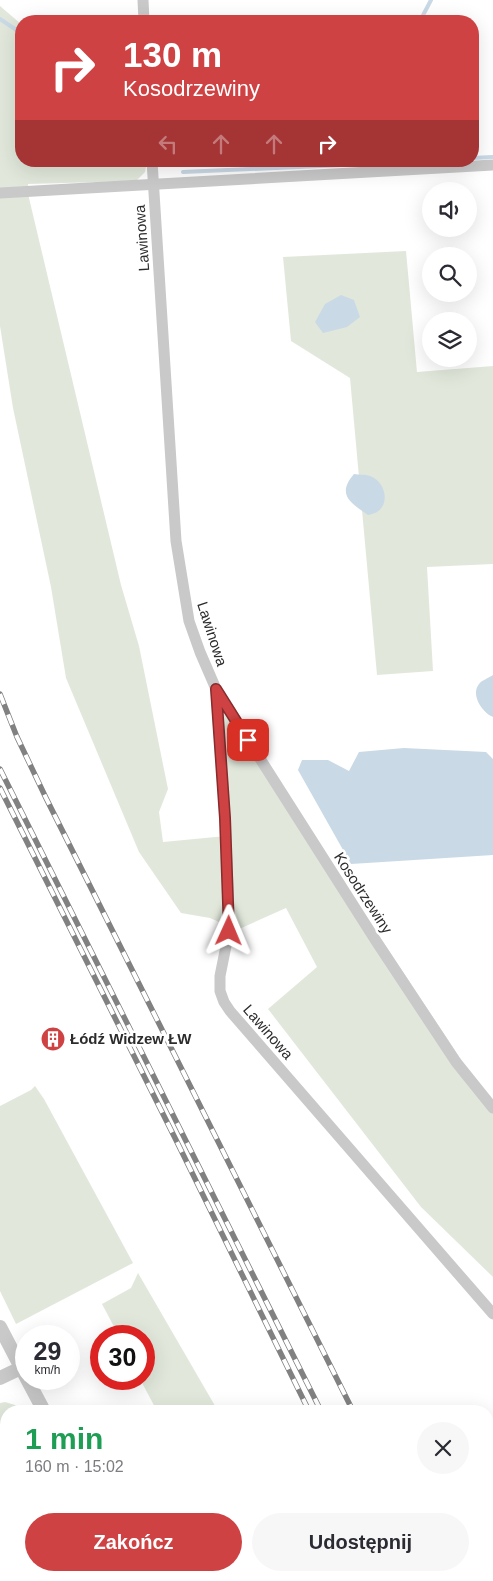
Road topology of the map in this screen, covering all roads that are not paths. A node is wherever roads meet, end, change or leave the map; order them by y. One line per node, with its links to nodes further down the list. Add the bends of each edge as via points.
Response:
1 (143, 0): 2 (street)
2 (144, 15)
3 (493, 165): 4 (street)
4 (479, 166)
5 (152, 167): 7 (street, Lawinowa)
6 (459, 167): 7 (street)
7 (154, 185): 8 (street); 9 (street, Lawinowa, via 176,541 189,622)
8 (0, 193)
9 (216, 689): 10 (street, Kosodrzewiny, via 371,934 456,1062); 11 (street, Lawinowa, via 230,912 220,976 224,1002)
10 (493, 1108)
11 (493, 1314)
12 (0, 1328): 13 (street)
13 (15, 1356)
14 (15, 1376): 15 (street)
15 (0, 1378)
16 (33, 1390): 17 (street)
17 (41, 1405)

